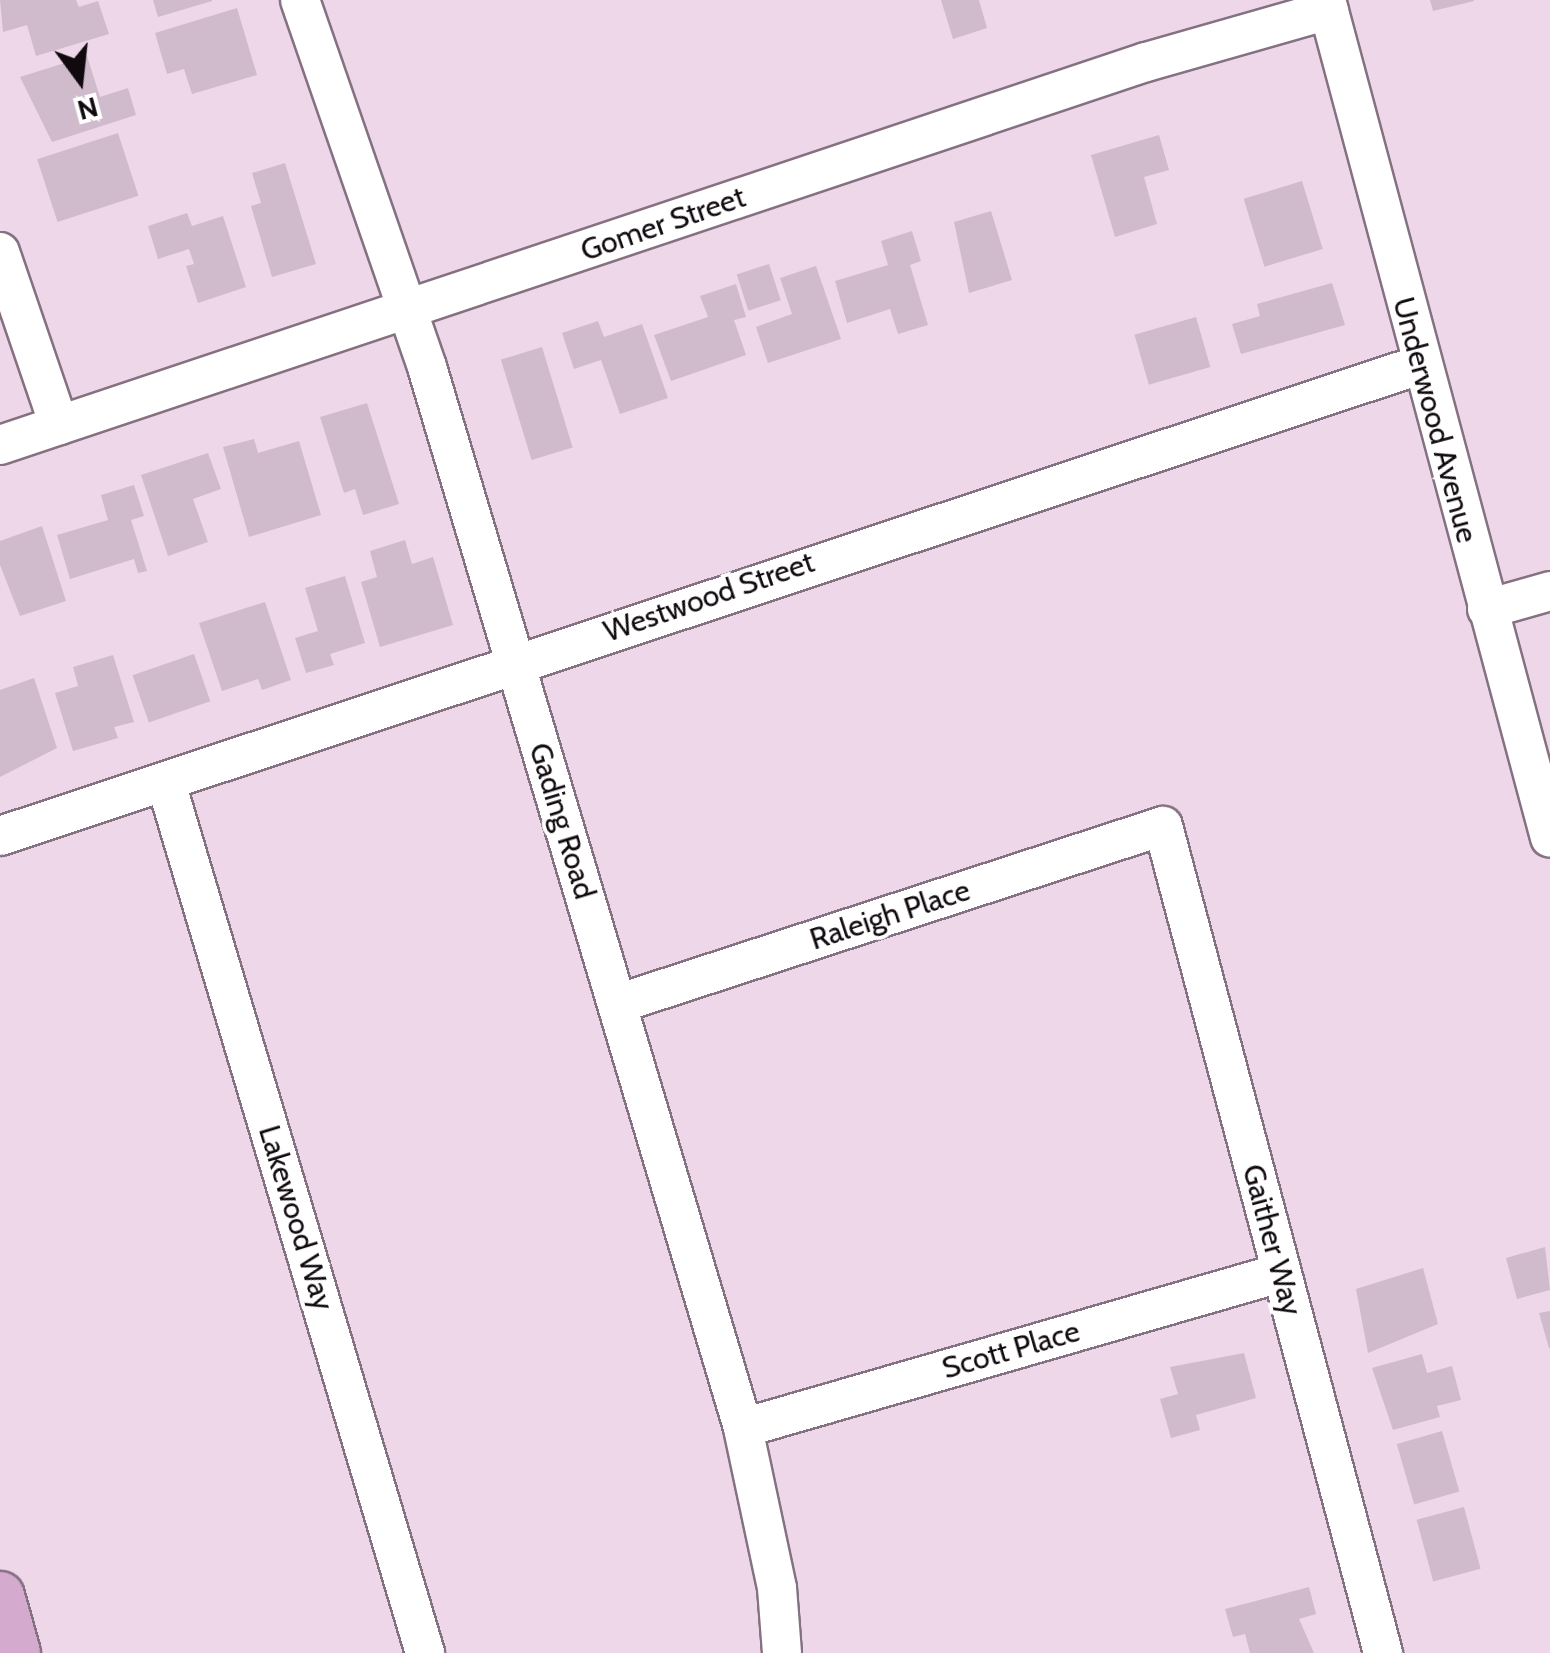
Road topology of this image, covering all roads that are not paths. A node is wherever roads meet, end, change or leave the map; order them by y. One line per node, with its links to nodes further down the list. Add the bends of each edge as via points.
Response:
1 (300, 0): 4 (street, Gading Road)
2 (1327, 5): 4 (street, Gomer Street); 5 (street, Underwood Avenue)
3 (0, 252): 6 (street)
4 (407, 310): 6 (street, Gomer Street); 10 (street, Gading Road)
5 (1419, 365): 9 (street, Underwood Avenue); 10 (street, Westwood Street)
6 (59, 426): 7 (street, Gomer Street)
7 (0, 445)
8 (1550, 590): 9 (street)
9 (1487, 609): 14 (street, Underwood Avenue)
10 (515, 662): 11 (street, Westwood Street); 15 (street, Gading Road)
11 (166, 783): 13 (street, Westwood Street); 20 (street, Lakewood Way)
12 (1163, 826): 15 (street, Raleigh Place); 16 (street, Gaither Way)
13 (0, 836)
14 (1550, 838)
15 (617, 1004): 17 (street, Gading Road)
16 (1280, 1273): 17 (street, Scott Place); 22 (street, Gaither Way)
17 (743, 1428): 21 (street, Gading Road, via 777,1588)
18 (0, 1596): 19 (main road)
19 (16, 1653)
20 (425, 1653)
21 (782, 1653)
22 (1383, 1653)

